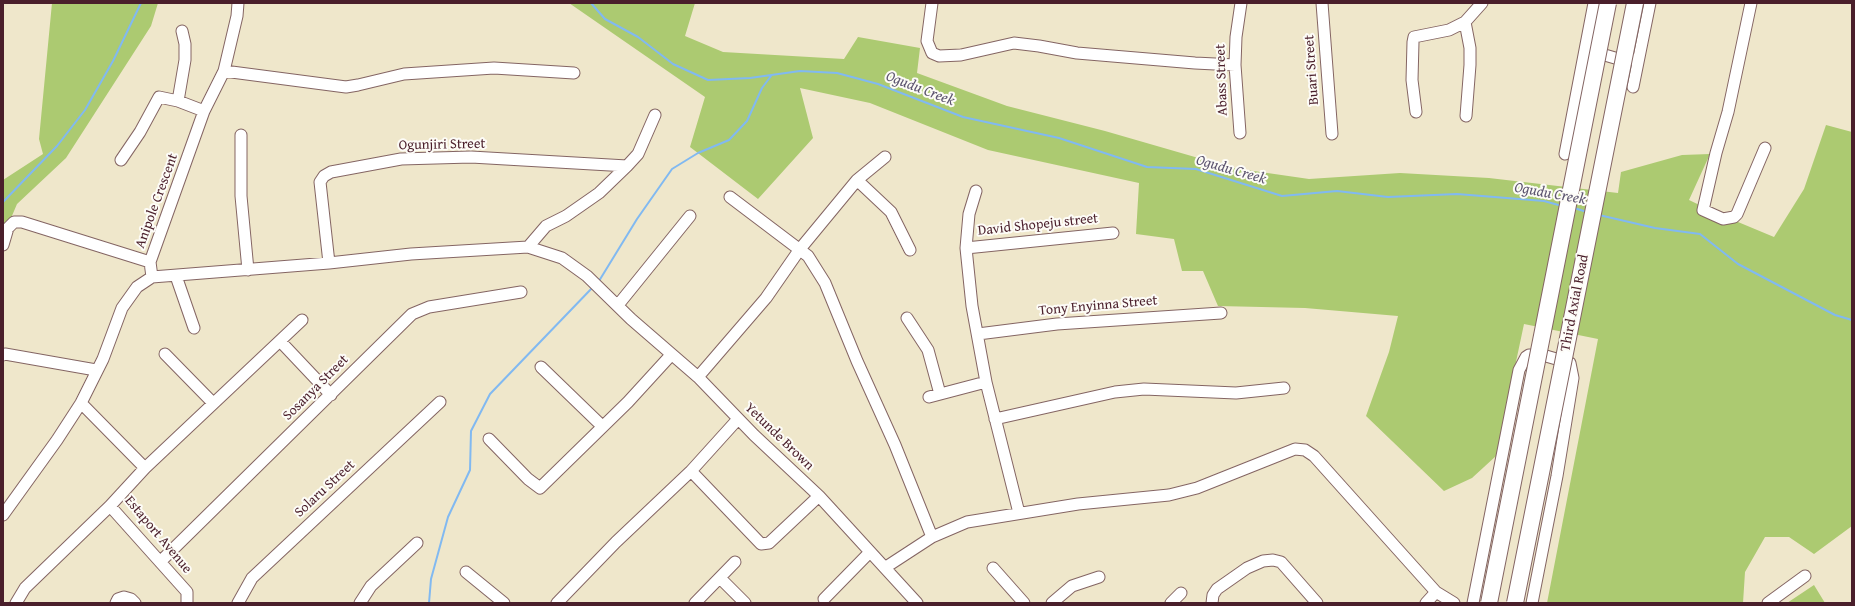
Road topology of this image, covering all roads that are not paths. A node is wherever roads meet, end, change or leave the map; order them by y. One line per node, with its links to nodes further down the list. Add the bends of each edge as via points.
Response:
1 (238, 3): 16 (street, Anipole Crescent)
2 (932, 3): 15 (street, via 927,41 932,54 939,56 961,55 1014,43 1077,53)
3 (1241, 3): 15 (street, Abass Street)
4 (1322, 3): 25 (street, Buari Street)
5 (1482, 3): 11 (street)
6 (1594, 3): 13 (street)
7 (1608, 3): 110 (highway, Third Axial Road, bridge)
8 (1635, 3): 111 (highway, Third Axial Road, bridge)
9 (1650, 3): 14 (street)
10 (1750, 3): 27 (street, via 1728,112 1703,210 1723,219 1734,217)
11 (1465, 22): 21 (street, via 1449,30 1414,37 1412,80); 23 (street, via 1470,48)
12 (182, 31): 19 (street, via 185,60)
13 (1586, 48): 14 (street, via 1615,58); 28 (street)
14 (1639, 57): 18 (street)
15 (1235, 65): 24 (street, Abass Street)
16 (224, 72): 17 (street, via 346,87 404,74 494,68); 20 (street, Anipole Crescent)
17 (574, 73)
18 (1633, 87)
19 (178, 101): 20 (street); 30 (street, via 159,97)
20 (204, 111): 42 (street, Anipole Crescent)
21 (1416, 112)
22 (655, 115): 31 (street, via 638,154)
23 (1466, 116)
24 (1240, 133)
25 (1332, 134)
26 (241, 135): 44 (street, via 241,196)
27 (1765, 148)
28 (1565, 154)
29 (885, 157): 32 (street)
30 (121, 160)
31 (627, 166): 38 (street, via 599,193 566,216 546,226); 43 (street, Ogunjiri Street, via 471,158 409,158 331,172 320,182)
32 (858, 180): 40 (street); 41 (street, via 895,218)
33 (976, 191): 39 (street, via 969,214)
34 (730, 196): 40 (street)
35 (690, 216): 48 (street)
36 (1113, 233): 39 (street, David Shopeju street)
37 (3, 245): 42 (street, via 8,228 14,222 22,222)
38 (528, 247): 43 (street, via 411,254); 48 (street, Yetunde Brown, via 562,258 587,276)
39 (966, 248): 53 (street, via 972,306)
40 (800, 249): 60 (street, via 766,298); 77 (street, via 808,256 824,283)
41 (910, 250)
42 (150, 262): 46 (street, Anipole Crescent)
43 (329, 263): 44 (street)
44 (248, 270): 45 (street)
45 (176, 276): 46 (street); 52 (street)
46 (152, 277): 59 (street, via 137,287 122,308 103,359)
47 (521, 292): 63 (street, Sosanya Street, via 429,306 412,314)
48 (616, 303): 57 (street, Yetunde Brown)
49 (1221, 314): 53 (street, Tony Enyinna Street, via 1057,324)
50 (907, 318): 61 (street, via 928,350 934,395)
51 (302, 320): 54 (street, Estaport Avenue)
52 (194, 328)
53 (978, 334): 61 (street)
54 (280, 341): 63 (street); 66 (street, Estaport Avenue)
55 (165, 354): 66 (street)
56 (3, 355): 59 (street)
57 (671, 355): 60 (street, Yetunde Brown); 69 (street)
58 (541, 367): 69 (street)
59 (96, 370): 65 (street)
60 (698, 377): 67 (street, Yetunde Brown)
61 (986, 382): 68 (street)
62 (1284, 388): 68 (street, via 1236,393 1144,389)
63 (331, 395): 80 (street, Sosanya Street)
64 (440, 402): 95 (street, Solaru Street, via 252,578)
65 (81, 403): 71 (street); 76 (street)
66 (213, 403): 71 (street, Estaport Avenue)
67 (738, 419): 72 (street); 73 (street, Yetunde Brown)
68 (995, 419): 75 (street)
69 (602, 426): 70 (street, via 540,488)
70 (489, 439)
71 (145, 468): 74 (street, Estaport Avenue)
72 (691, 470): 73 (street, via 761,544 769,543); 98 (street)
73 (819, 496): 79 (street, Yetunde Brown)
74 (110, 506): 80 (street, Estaport Avenue); 91 (street, via 25,588)
75 (1019, 513): 77 (street, via 967,522); 88 (street, via 1078,504 1169,496 1197,488 1295,449 1305,450 1314,456 1356,501)
76 (3, 515)
77 (932, 537): 82 (street)
78 (417, 543): 96 (street, via 371,586)
79 (870, 552): 82 (street, Yetunde Brown); 90 (street)
80 (160, 562): 94 (street, Estaport Avenue, via 187,592)
81 (735, 562): 87 (street)
82 (886, 567): 101 (street, Yetunde Brown)
83 (993, 568): 102 (street)
84 (466, 572): 97 (street)
85 (1806, 576): 113 (street)
86 (1099, 577): 103 (street, via 1072,586)
87 (720, 578): 99 (street); 100 (street)
88 (1436, 592): 107 (street); 108 (street)
89 (1181, 593): 104 (street)
90 (824, 599)
91 (16, 603)
92 (116, 603): 93 (street, via 124,597 131,598)
93 (135, 603)
94 (187, 603)
95 (238, 603)
96 (360, 603)
97 (504, 603)
98 (557, 603)
99 (695, 603)
100 (745, 603)
101 (917, 603)
102 (1024, 603)
103 (1052, 603)
104 (1171, 603)
105 (1212, 603): 106 (street, via 1217,589 1247,568 1273,560 1281,562)
106 (1318, 603)
107 (1426, 603)
108 (1454, 603)
109 (1473, 603): 112 (street, via 1519,370 1529,355 1546,356 1570,363 1573,378)
110 (1489, 603)
111 (1515, 603)
112 (1532, 603)
113 (1768, 603)

